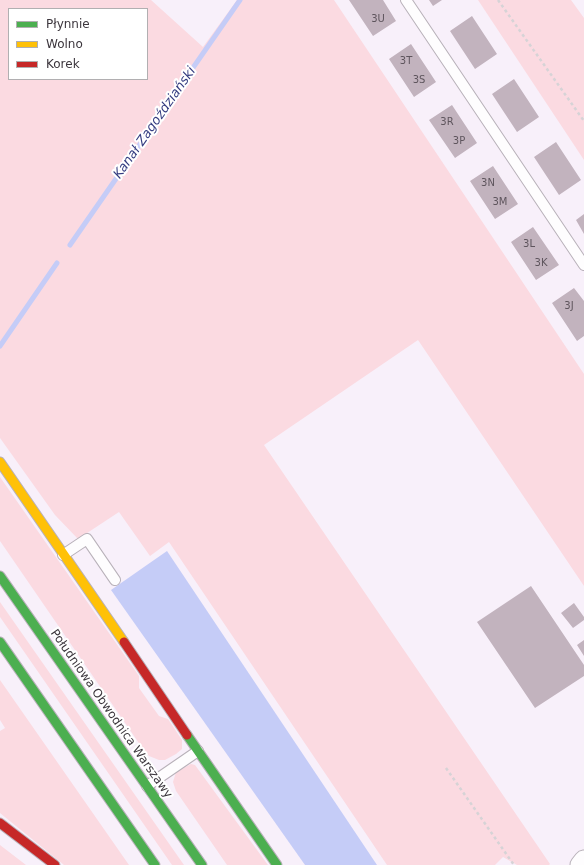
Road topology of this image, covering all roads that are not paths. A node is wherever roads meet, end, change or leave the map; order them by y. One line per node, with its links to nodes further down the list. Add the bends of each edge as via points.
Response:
1 (406, 0): 2 (lane)
2 (584, 265)
3 (0, 462): 4 (main road)
4 (63, 555): 6 (lane, via 87,539); 8 (main road)
5 (0, 576): 9 (main road, Południowa Obwodnica Warszawy)
6 (115, 580)
7 (0, 642): 13 (main road)
8 (198, 751): 9 (lane); 15 (main road)
9 (147, 786): 14 (main road, Południowa Obwodnica Warszawy)
10 (0, 823): 12 (main road)
11 (584, 860): 16 (street)
12 (55, 865)
13 (155, 865)
14 (202, 865)
15 (276, 865)
16 (580, 865)

